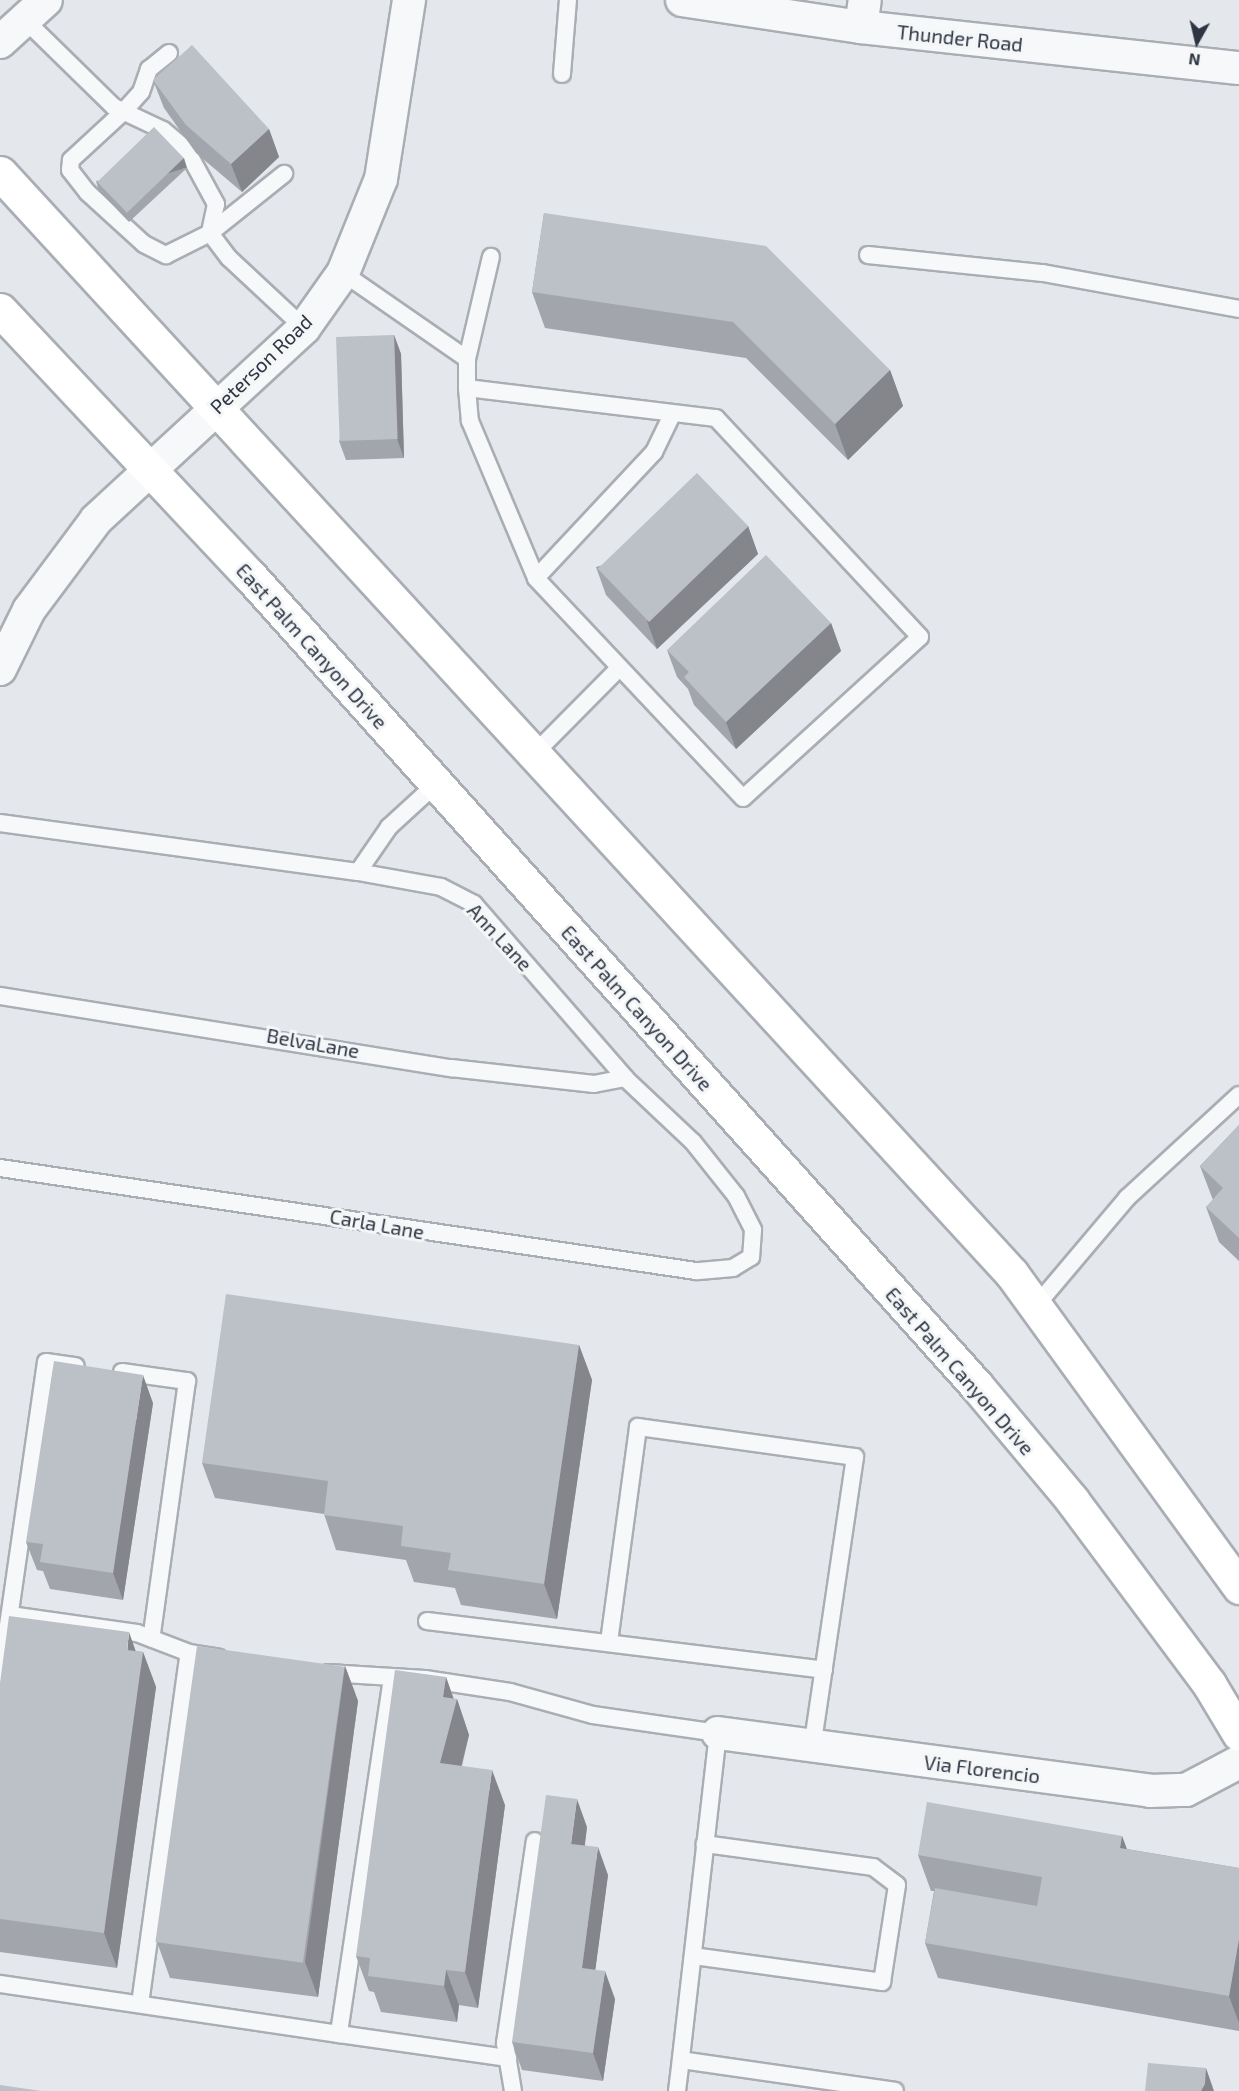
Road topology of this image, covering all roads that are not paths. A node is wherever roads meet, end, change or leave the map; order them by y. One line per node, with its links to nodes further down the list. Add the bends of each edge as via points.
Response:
1 (409, 0): 16 (street, Peterson Road, via 381,179)
2 (568, 0): 9 (lane)
3 (682, 0): 5 (street, Thunder Road)
4 (35, 9): 6 (street); 10 (lane)
5 (863, 14): 8 (street, Thunder Road)
6 (0, 42)
7 (169, 53): 10 (lane, via 149,69 141,92)
8 (1239, 68)
9 (562, 74)
10 (123, 112): 13 (lane, via 163,129 203,172 216,204); 13 (lane, via 74,156 70,170 77,180 159,254)
11 (0, 173): 22 (main road)
12 (284, 174): 13 (lane)
13 (210, 233): 19 (lane, via 229,258)
14 (868, 255): 17 (lane, via 1043,273)
15 (491, 257): 20 (lane)
16 (343, 273): 19 (street, Peterson Road); 20 (lane)
17 (1239, 309)
18 (0, 310): 24 (main road, East Palm Canyon Drive)
19 (304, 328): 22 (street, Peterson Road)
20 (467, 359): 21 (lane)
21 (467, 388): 23 (lane); 25 (lane, via 470,421)
22 (217, 406): 24 (street, Peterson Road); 28 (main road)
23 (672, 415): 25 (lane, via 654,452); 26 (lane, via 716,418 920,637 742,798)
24 (149, 470): 27 (street, Peterson Road, via 89,529 29,610); 29 (main road, East Palm Canyon Drive)
25 (536, 578): 26 (lane)
26 (619, 668): 28 (lane)
27 (0, 669)
28 (533, 755): 37 (main road, via 1012,1274)
29 (436, 784): 31 (lane, via 389,827); 50 (main road, East Palm Canyon Drive, via 976,1385 1072,1500 1209,1684)
30 (0, 823): 31 (lane, Ann Lane)
31 (358, 872): 33 (lane, Ann Lane, via 441,887 474,904)
32 (0, 996): 33 (lane, BelvaLane, via 451,1068 594,1084)
33 (625, 1078): 36 (lane, Ann Lane, via 693,1142 736,1196 753,1230)
34 (1239, 1095): 37 (lane, via 1127,1198)
35 (0, 1168): 36 (lane, Carla Lane, via 696,1271 733,1268)
36 (751, 1257)
37 (1035, 1307): 38 (main road)
38 (1239, 1587)
39 (10, 1615): 41 (lane); 41 (lane, via 46,1362 187,1381); 48 (lane)
40 (427, 1621): 42 (lane)
41 (151, 1639): 43 (lane)
42 (609, 1642): 46 (lane); 46 (lane, via 638,1427 855,1457)
43 (189, 1653): 44 (lane); 57 (lane)
44 (236, 1660)
45 (307, 1670): 47 (lane)
46 (824, 1670): 51 (lane)
47 (392, 1678): 49 (lane, via 510,1692 593,1715); 58 (lane)
48 (0, 1681)
49 (718, 1733): 51 (street, Via Florencio); 54 (lane)
50 (1239, 1734)
51 (812, 1747): 52 (street, Via Florencio, via 1150,1791 1186,1790)
52 (1239, 1762)
53 (535, 1841): 59 (lane, via 505,2043)
54 (705, 1844): 55 (lane); 55 (lane, via 873,1867 889,1874 897,1885 882,1982)
55 (693, 1956): 60 (lane)
56 (0, 1984): 57 (lane)
57 (140, 2004): 58 (lane)
58 (339, 2034): 59 (lane)
59 (508, 2058): 61 (lane)
60 (681, 2060): 62 (lane); 63 (lane)
61 (513, 2091)
62 (677, 2091)
63 (895, 2091)

